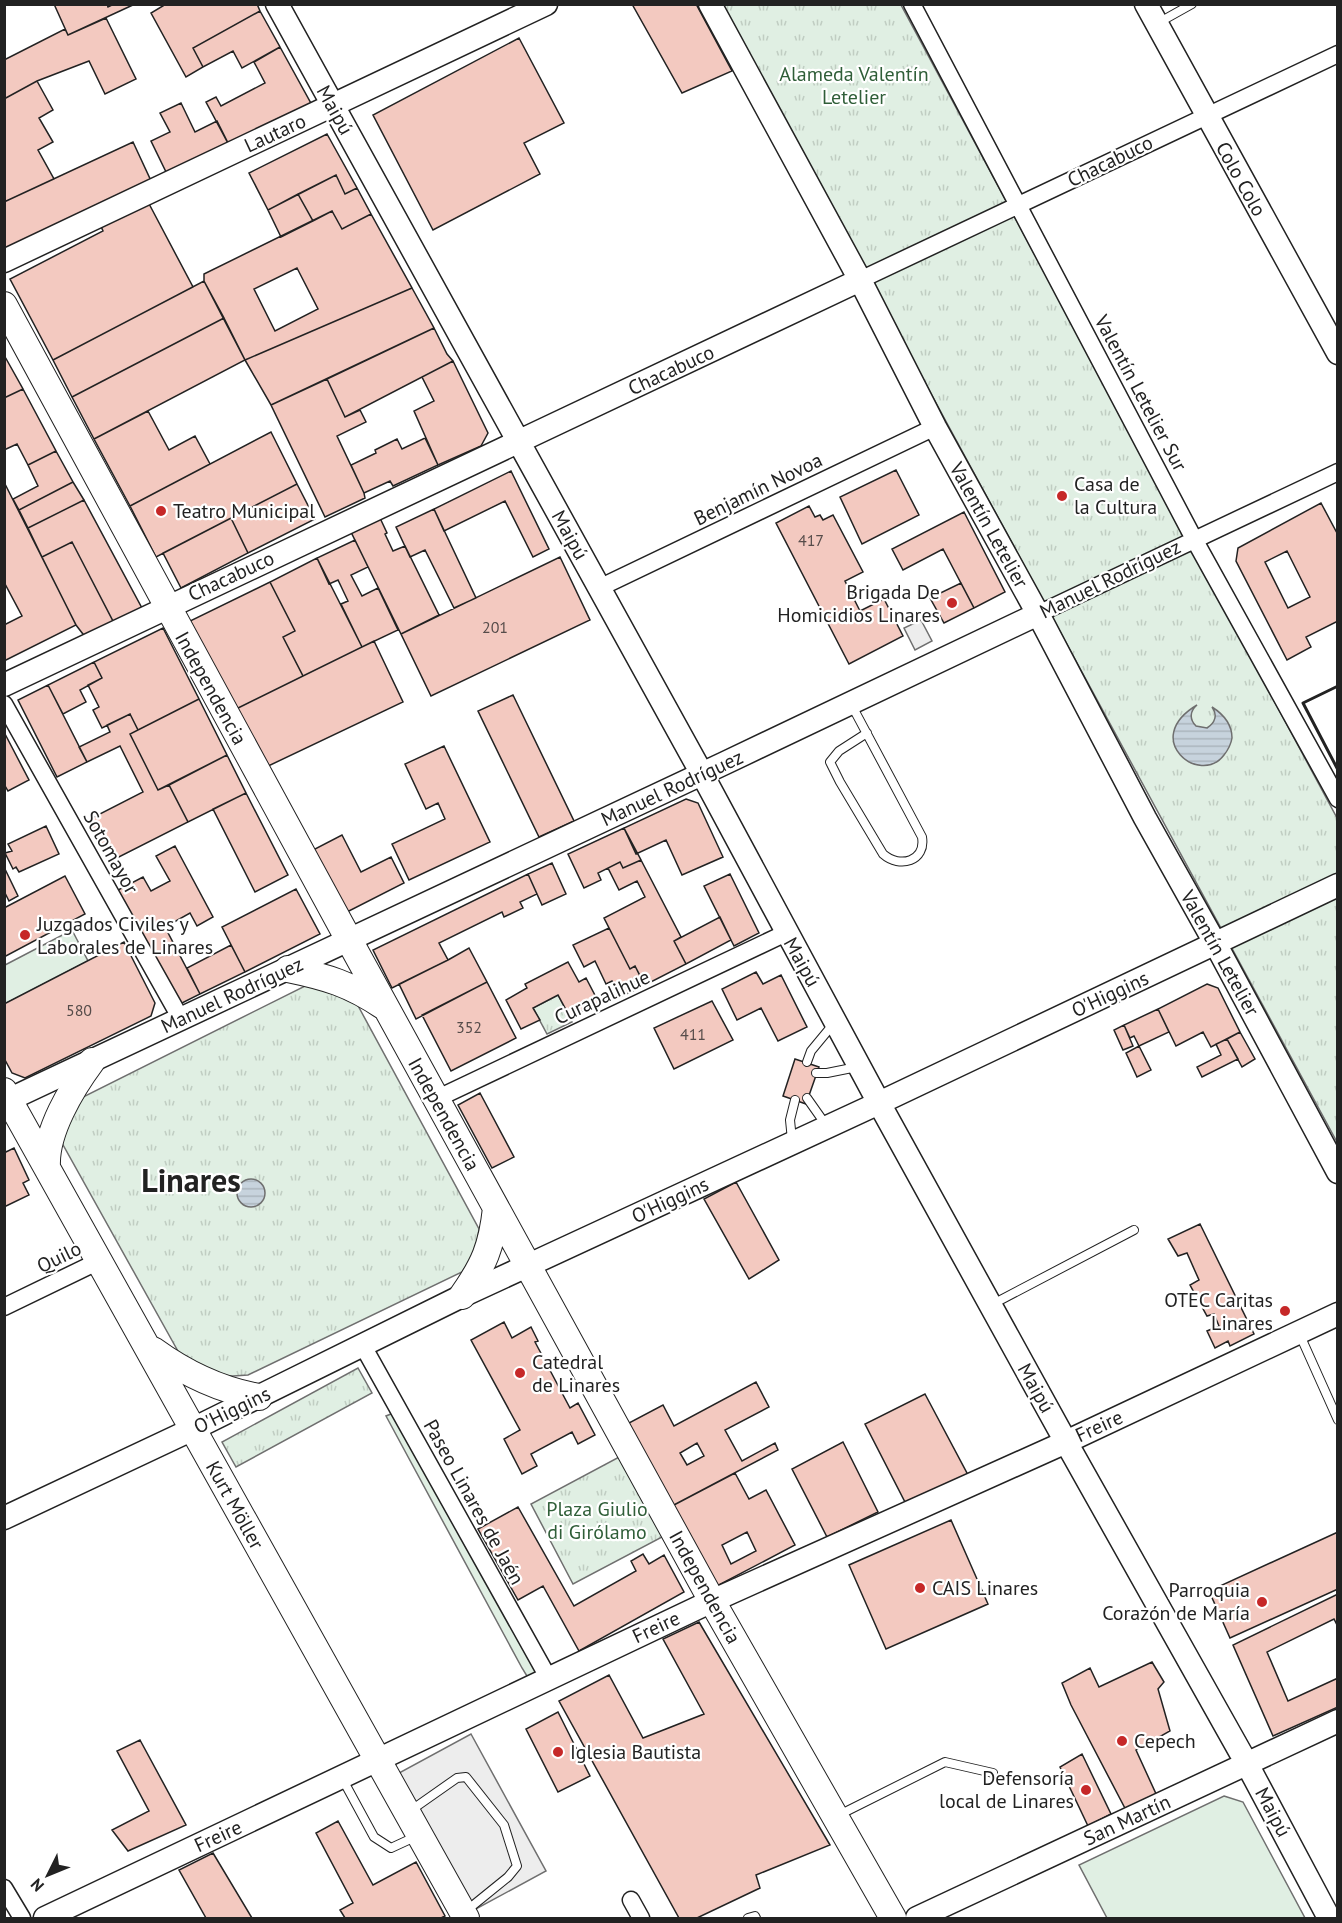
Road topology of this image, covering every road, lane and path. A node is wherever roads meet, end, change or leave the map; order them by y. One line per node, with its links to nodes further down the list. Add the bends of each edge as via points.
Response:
1 (277, 4): 8 (main road, Maipú)
2 (546, 4): 8 (main road, Lautaro)
3 (710, 4): 12 (main road, Valentín Letelier)
4 (912, 4): 10 (street, Valentín Letelier Sur)
5 (1192, 4): 6 (lane)
6 (1151, 14): 9 (main road, Colo Colo)
7 (1338, 54): 9 (street, Chacabuco)
8 (333, 106): 11 (main road, Lautaro); 16 (main road, Maipú)
9 (1206, 115): 10 (street, Chacabuco); 14 (main road, Colo Colo)
10 (1018, 205): 12 (street, Chacabuco); 18 (street, Valentín Letelier Sur)
11 (4, 261)
12 (860, 280): 15 (main road, Valentín Letelier); 16 (main road, Chacabuco)
13 (4, 305): 20 (main road, Independencia)
14 (1338, 353)
15 (935, 427): 19 (street, Benjamín Novoa); 21 (main road, Valentín Letelier)
16 (518, 441): 19 (main road, Maipú); 20 (main road, Chacabuco)
17 (1338, 472): 18 (street, Manuel Rodríguez)
18 (1194, 539): 21 (street, Manuel Rodríguez); 27 (street, Valentín Letelier Sur)
19 (599, 588): 26 (main road, Maipú)
20 (168, 607): 22 (main road, Chacabuco); 30 (main road, Independencia)
21 (1038, 614): 24 (main road, Manuel Rodríguez); 31 (main road, Valentín Letelier)
22 (4, 685)
23 (4, 704): 34 (street, Sotomayor)
24 (850, 704): 25 (lane); 26 (main road, Manuel Rodríguez)
25 (867, 733): 25 (lane, via 924,844 921,852 903,862 889,860 883,854 830,762 839,751)
26 (702, 774): 29 (main road, Maipú); 30 (main road, Manuel Rodríguez)
27 (1338, 799)
28 (1338, 885): 31 (main road, O'Higgins)
29 (786, 933): 35 (main road, Maipú); 42 (street, Curapalihue)
30 (349, 940): 32 (main road, Manuel Rodríguez); 33 (main road, Independencia)
31 (1215, 943): 44 (main road, O'Higgins); 48 (main road, Valentín Letelier)
32 (288, 969): 33 (main road, via 334,979); 34 (main road, Manuel Rodríguez)
33 (386, 1008): 42 (main road, Independencia)
34 (181, 1019): 36 (main road, Manuel Rodríguez)
35 (835, 1022): 37 (lane, via 811,1051); 38 (main road, Maipú)
36 (92, 1061): 40 (main road, Manuel Rodríguez); 47 (main road, via 59,1117)
37 (807, 1062)
38 (859, 1066): 39 (lane); 44 (main road, Maipú)
39 (816, 1073)
40 (6, 1097): 47 (main road, Kurt Möller)
41 (807, 1098): 45 (lane)
42 (436, 1099): 49 (main road, Independencia)
43 (795, 1100): 46 (lane, via 790,1120)
44 (879, 1103): 45 (main road, O'Higgins); 54 (main road, Maipú)
45 (828, 1127): 46 (main road, O'Higgins)
46 (793, 1143): 52 (main road, O'Higgins)
47 (48, 1167): 51 (main road, Kurt Möller)
48 (1338, 1172)
49 (496, 1208): 52 (main road, Independencia); 53 (main road, via 487,1255)
50 (1134, 1230): 54 (lane)
51 (99, 1261): 55 (street, Quilo); 59 (main road, Kurt Möller)
52 (528, 1265): 53 (main road, O'Higgins); 65 (main road, Independencia)
53 (462, 1296): 58 (main road, O'Higgins)
54 (990, 1305): 63 (main road, Maipú)
55 (4, 1307)
56 (1338, 1314): 57 (main road, Freire)
57 (1299, 1332): 61 (lane); 63 (main road, Freire)
58 (363, 1346): 60 (main road, O'Higgins); 66 (street, Paseo Linares de Jaén)
59 (147, 1347): 60 (main road, via 205,1382); 62 (main road, Kurt Möller)
60 (259, 1397): 62 (main road, O'Higgins)
61 (1338, 1420)
62 (193, 1429): 64 (main road, O'Higgins); 68 (main road, Kurt Möller)
63 (1066, 1442): 65 (main road, Freire); 69 (main road, Maipú)
64 (4, 1518)
65 (712, 1601): 66 (main road, Freire); 72 (main road, Independencia)
66 (549, 1679): 68 (main road, Freire)
67 (1338, 1721): 69 (main road, San Martín)
68 (378, 1760): 71 (main road, Freire); 73 (main road, Kurt Möller)
69 (1247, 1764): 83 (main road, San Martín); 84 (main road, Maipú)
70 (993, 1773): 72 (lane, via 945,1762)
71 (342, 1777): 73 (lane, via 374,1837 391,1848); 78 (main road, Freire)
72 (835, 1817): 82 (main road, Independencia)
73 (413, 1824): 76 (main road, Kurt Möller); 76 (lane, via 456,1778 466,1777 504,1825 517,1866)
74 (4, 1888): 77 (street)
75 (631, 1900): 79 (street)
76 (465, 1916)
77 (22, 1918)
78 (45, 1918)
79 (641, 1918)
80 (748, 1918): 81 (lane)
81 (756, 1918)
82 (893, 1918)
83 (916, 1918)
84 (1329, 1918)

